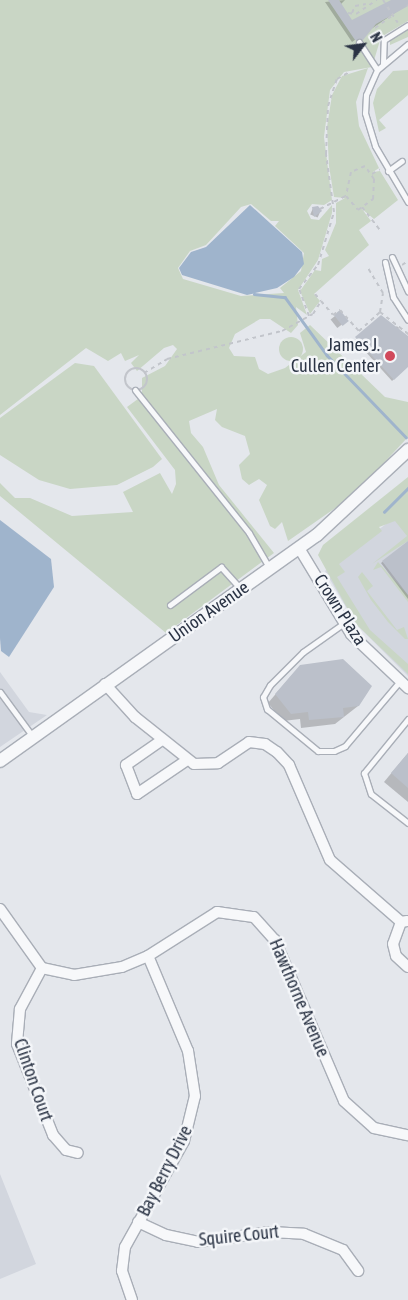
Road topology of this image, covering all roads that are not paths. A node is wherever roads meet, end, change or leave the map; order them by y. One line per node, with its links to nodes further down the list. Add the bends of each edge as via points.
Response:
1 (408, 25): 4 (lane, via 384,40)
2 (359, 42): 5 (lane)
3 (408, 44): 4 (lane)
4 (383, 62): 5 (lane)
5 (377, 70): 7 (lane, via 366,95 364,113)
6 (402, 161): 7 (lane)
7 (387, 168): 8 (lane)
8 (408, 202)
9 (392, 257): 11 (lane)
10 (385, 262): 12 (lane, via 393,297)
11 (408, 291)
12 (408, 320)
13 (135, 390): 16 (lane, via 249,533)
14 (408, 450): 15 (street, Union Avenue)
15 (299, 548): 16 (street, Union Avenue); 19 (street, Crown Plaza)
16 (270, 569): 17 (street, Union Avenue)
17 (241, 589): 18 (lane, via 221,567); 20 (street, Union Avenue)
18 (170, 605)
19 (344, 623): 21 (street, Crown Plaza); 21 (lane, via 303,652 270,685 263,697 267,709 318,751 334,751 345,746)
20 (105, 684): 24 (street, Union Avenue); 25 (street)
21 (406, 686)
22 (0, 692): 24 (lane)
23 (408, 718): 28 (lane, via 364,773 371,794)
24 (33, 738): 27 (street, Union Avenue)
25 (162, 740): 26 (street); 26 (street, via 126,765 137,794)
26 (187, 760): 30 (street, via 210,766 249,742 265,744 277,752 289,764 330,860)
27 (0, 761)
28 (408, 824)
29 (0, 909): 33 (street)
30 (405, 921): 32 (street, via 393,949)
31 (148, 956): 33 (street, Hawthorne Avenue, via 86,974); 34 (street, Hawthorne Avenue, via 206,916 228,910 254,917 275,940 344,1101 374,1128); 36 (street, Bay Berry Drive, via 188,1051 195,1096 184,1141)
32 (408, 966)
33 (42, 968): 35 (street, Clinton Court, via 20,1009 18,1044 53,1135 66,1150)
34 (408, 1136)
35 (78, 1153)
36 (138, 1222): 37 (street, Squire Court, via 166,1235 198,1242 270,1232 304,1234 343,1250); 38 (street, Bay Berry Drive, via 122,1263)
37 (358, 1271)
38 (132, 1300)

